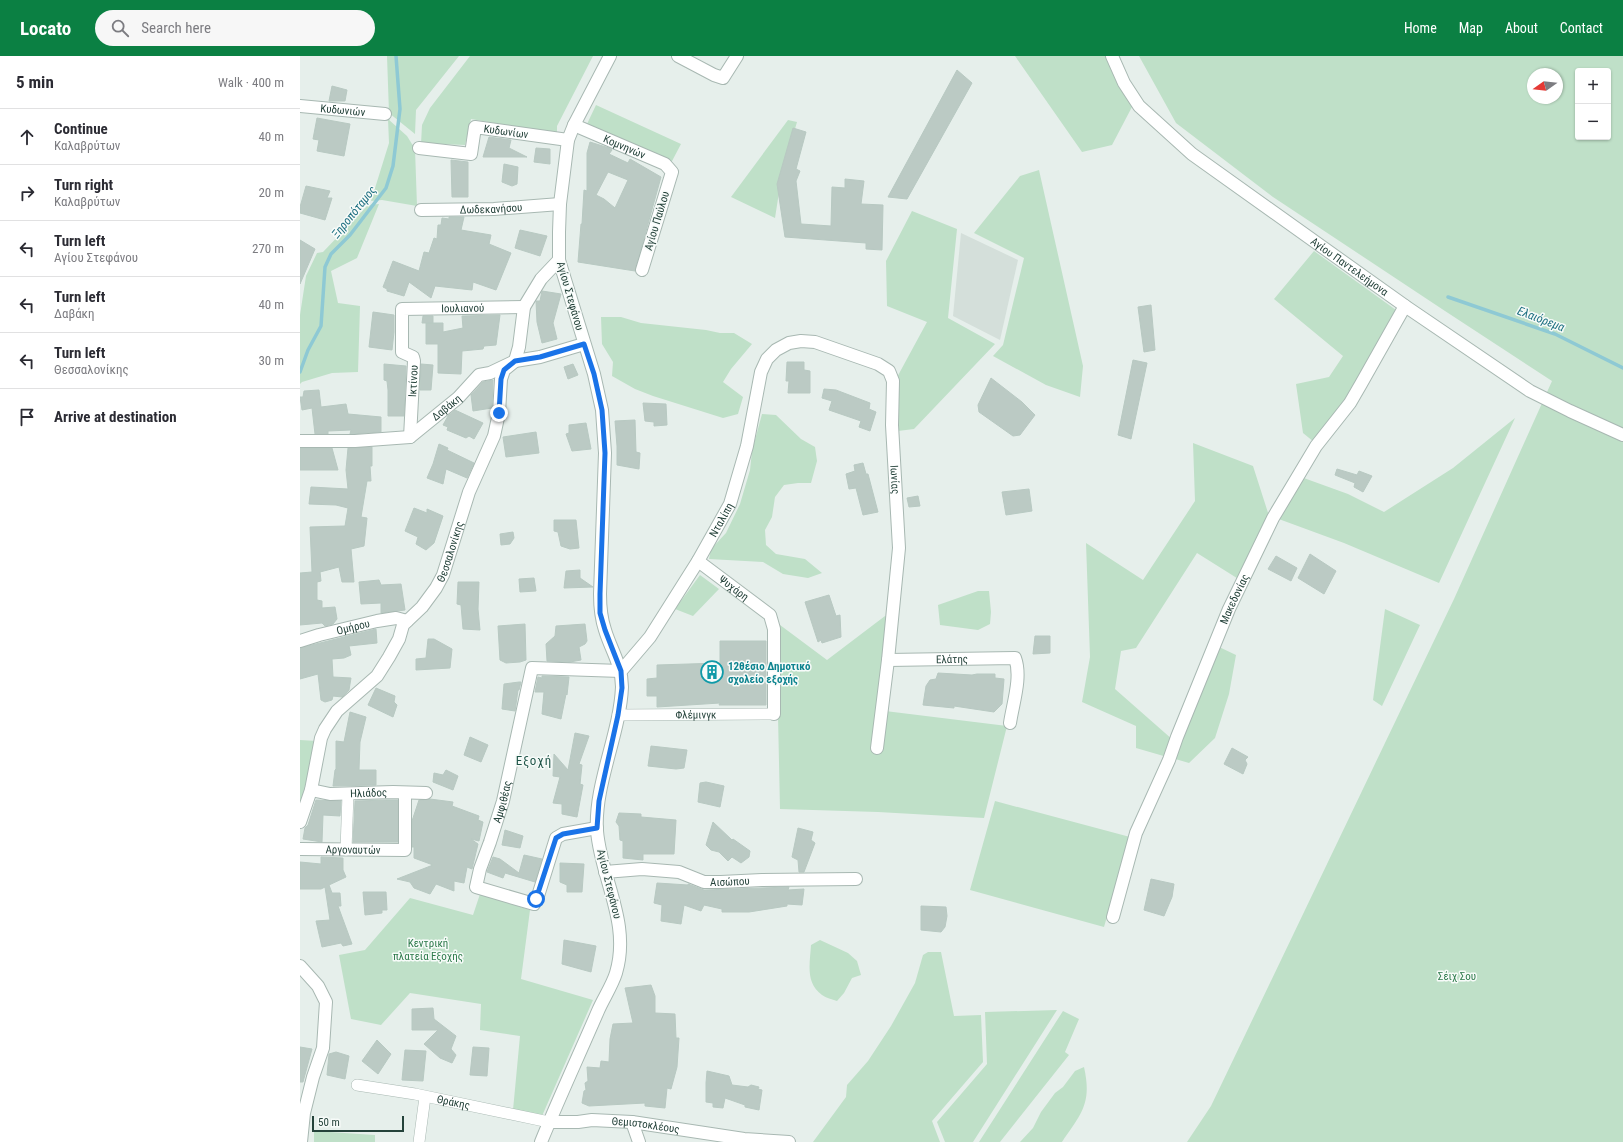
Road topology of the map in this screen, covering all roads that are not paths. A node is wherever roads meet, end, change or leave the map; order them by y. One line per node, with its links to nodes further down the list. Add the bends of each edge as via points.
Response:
1 (610, 56): 7 (street, Αγίου Στεφάνου)
2 (678, 56): 3 (street, via 723,78)
3 (737, 56)
4 (1112, 56): 15 (street, Αγίου Παντελεήμονα, via 1124,83 1139,106 1192,154)
5 (300, 106): 6 (street, Κυδωνιών)
6 (385, 114)
7 (574, 126): 8 (street, Αγίου Στεφάνου); 10 (street, Κομνηνών, via 665,164)
8 (568, 140): 9 (street, Κυδωνίων, via 475,127 471,154); 11 (street, Αγίου Στεφάνου)
9 (419, 148)
10 (672, 172): 14 (street, Αγίου Παύλου)
11 (560, 204): 12 (street, Δωδεκανήσου, via 494,209); 13 (street, Αγίου Στεφάνου)
12 (421, 210)
13 (559, 260): 16 (street, Θεσσαλονίκης, via 541,279); 18 (street, Αγίου Στεφάνου)
14 (642, 270)
15 (1405, 306): 21 (street, Αγίου Παντελεήμονα, via 1530,391); 43 (street, Μακεδονίας, via 1350,403 1316,446 1273,518 1244,578 1136,833)
16 (524, 307): 17 (street, Ιουλιανού); 20 (street, Θεσσαλονίκης)
17 (402, 309): 22 (street, Ικτίνου, via 402,352 413,357 414,361)
18 (584, 344): 20 (street, Δαβάκη, via 540,357); 28 (street, Αγίου Στεφάνου, via 602,410 604,446 600,613)
19 (776, 350): 24 (street, Νταλίπη, via 761,372 747,446 730,504); 27 (street, Ιωνίας, via 789,343 815,342 878,364 889,371 891,376 899,548)
20 (515, 361): 22 (street, Δαβάκη, via 490,373 479,375 458,398); 25 (street, Θεσσαλονίκης, via 504,370 494,436 469,492 443,575 422,607)
21 (1623, 435)
22 (410, 437): 23 (street, via 356,441)
23 (300, 441)
24 (698, 561): 28 (street, Νταλίπη, via 650,637); 29 (street, Ψυχάρη, via 770,615 774,629)
25 (407, 621): 26 (street, Ομήρου, via 396,618 377,621); 33 (street, Θεσσαλονίκης, via 377,676 338,711 325,729)
26 (300, 641)
27 (888, 660): 31 (street, Ελάτης, via 1015,658 1018,667); 32 (street, Ιωνίας)
28 (621, 671): 30 (street, Αγίου Στεφάνου, via 622,688); 38 (street, Αμφιθέας, via 532,668 503,801 476,887 534,904 556,838 563,834)
29 (774, 714): 30 (street, Φλέμινγκ)
30 (618, 715): 38 (street, Αγίου Στεφάνου, via 599,801)
31 (1010, 723)
32 (877, 748)
33 (311, 790): 35 (street, Ηλιάδος); 37 (street, Θεσσαλονίκης)
34 (405, 793): 35 (street, Ηλιάδος); 36 (street, Ηλιάδος); 40 (street, Αργοναυτών, via 405,850)
35 (348, 794): 40 (street)
36 (426, 794)
37 (300, 822)
38 (597, 828): 41 (street, Αγίου Στεφάνου)
39 (300, 849): 40 (street, Αργοναυτών)
40 (346, 850)
41 (605, 872): 42 (street, Αισώπου, via 642,869 679,872 704,882); 47 (street, Αγίου Στεφάνου, via 616,904 620,928 616,973)
42 (856, 879)
43 (1113, 917)
44 (300, 966): 49 (street, via 318,986 326,1002 323,1048 304,1113)
45 (357, 1086): 46 (street, Θράκης)
46 (425, 1097): 47 (street, Θράκης); 50 (street)
47 (549, 1122): 48 (street, Θεμιστοκλέους); 51 (street, Αγίου Στεφάνου)
48 (632, 1122): 52 (street); 53 (street, Θεμιστοκλέους, via 744,1139)
49 (301, 1142)
50 (419, 1142)
51 (541, 1142)
52 (639, 1142)
53 (789, 1142)

